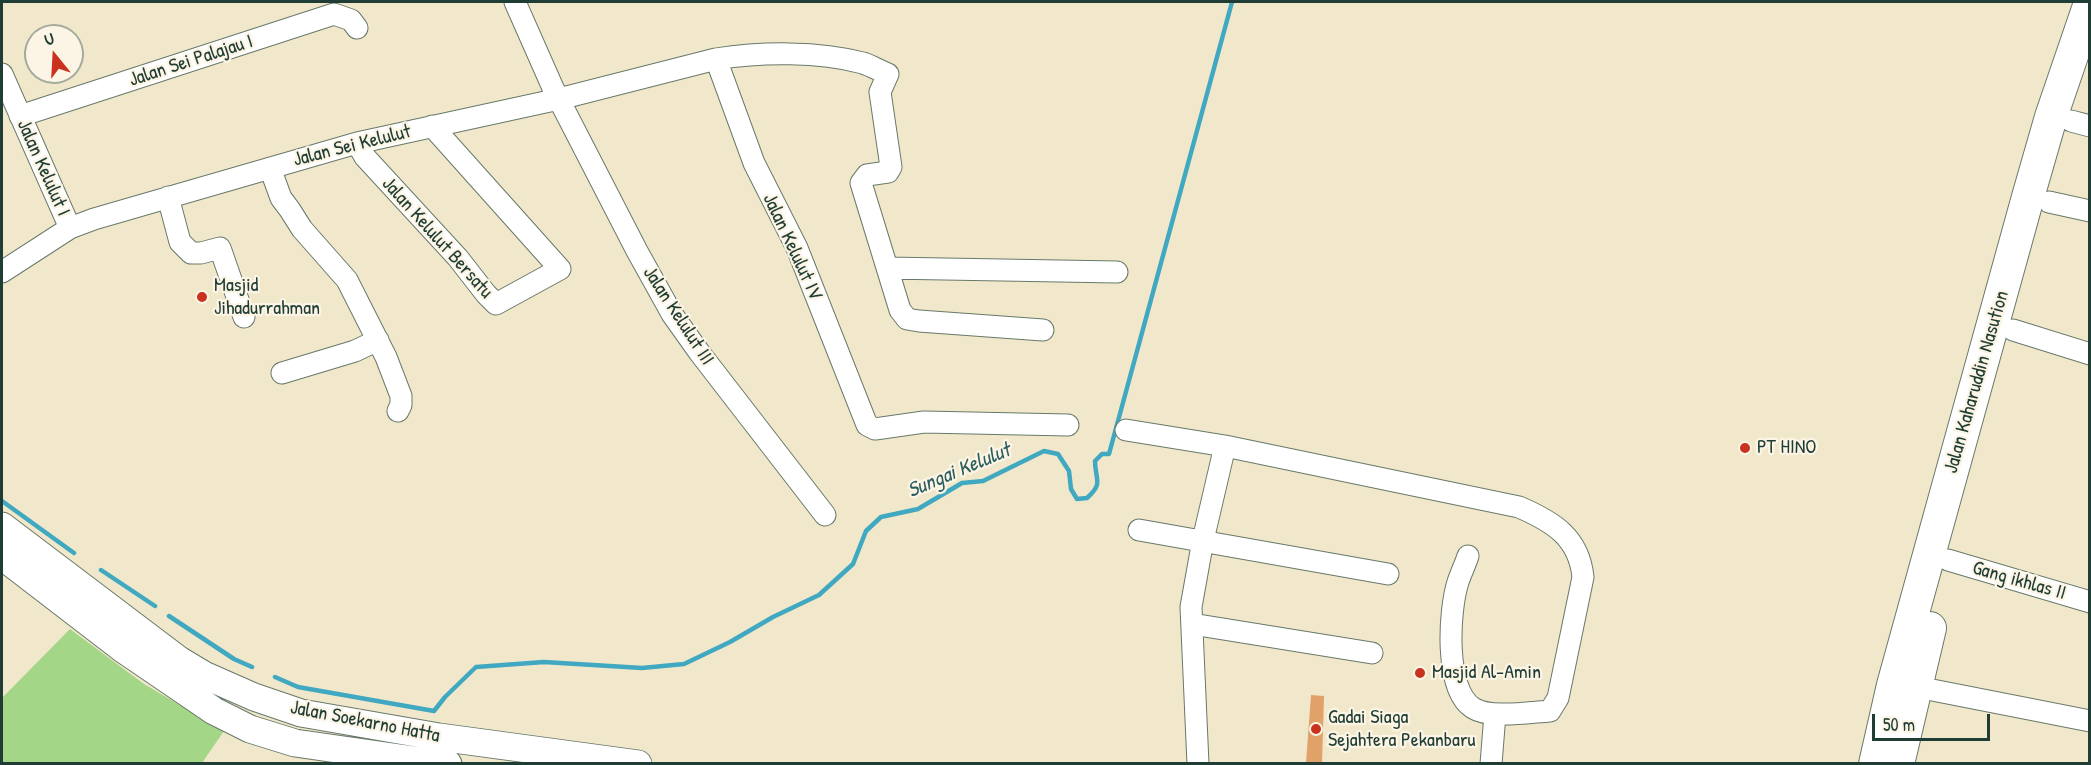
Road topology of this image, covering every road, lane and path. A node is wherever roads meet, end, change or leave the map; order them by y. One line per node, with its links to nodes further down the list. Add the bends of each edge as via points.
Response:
1 (515, 2): 7 (street, Jalan Kelulut III)
2 (2090, 3): 48 (highway, Jalan Kaharuddin Nasution, via 2028,197 1893,685)
3 (357, 28): 8 (street, Jalan Sei Palajau I, via 351,20 334,14)
4 (2090, 58): 9 (highway, Jalan Kaharuddin Nasution)
5 (716, 59): 7 (street, Jalan Sei Kelulut); 17 (street, Jalan Sei Kelulut, via 809,54 864,63 888,74 880,92 891,167 888,172 867,175 861,183); 27 (street, Jalan Kelulut IV, via 754,163 797,248 867,424 875,429 924,422)
6 (2, 74): 8 (street, Jalan Kelulut I)
7 (559, 99): 10 (street, Jalan Sei Kelulut); 30 (street, Jalan Kelulut III, via 672,314)
8 (20, 116): 16 (street, Jalan Kelulut I)
9 (2080, 123): 14 (highway, Jalan Kaharuddin Nasution)
10 (432, 126): 11 (street, Jalan Sei Kelulut); 11 (street, Jalan Kelulut Bersatu, via 560,269 496,304 365,157)
11 (357, 143): 12 (street, Jalan Sei Kelulut)
12 (270, 168): 13 (street, Jalan Sei Kelulut); 23 (street, via 281,198 302,229 347,280)
13 (168, 197): 16 (street, Jalan Sei Kelulut); 20 (street, via 180,242 191,253 220,248)
14 (2049, 202): 15 (street); 22 (highway, Jalan Kaharuddin Nasution)
15 (2090, 211)
16 (70, 228): 18 (street, Jalan Sei Kelulut)
17 (886, 268): 19 (street); 21 (street, via 900,310 907,319)
18 (2, 272)
19 (1118, 272)
20 (244, 317)
21 (1043, 330)
22 (2013, 330): 24 (street); 36 (highway, Jalan Kaharuddin Nasution)
23 (378, 340): 25 (street); 26 (street, via 401,396)
24 (2090, 354)
25 (282, 374)
26 (398, 411)
27 (1068, 425)
28 (1126, 430): 29 (street)
29 (1225, 446): 33 (street); 42 (street, via 1520,507 1542,517 1570,540 1581,560 1583,577 1558,698 1550,711)
30 (825, 515)
31 (2, 526): 45 (main road, Jalan Soekarno Hatta, via 179,660 254,697 301,713 381,728)
32 (1139, 530): 33 (street)
33 (1203, 540): 37 (street); 39 (street, via 1191,608)
34 (2, 556): 44 (main road, Jalan Soekarno Hatta, via 123,649 214,711 250,729 296,742)
35 (1468, 556): 42 (street, via 1451,621 1455,678 1463,698 1474,709)
36 (1948, 561): 38 (street, Gang ikhlas II); 41 (highway, Jalan Kaharuddin Nasution)
37 (1388, 574)
38 (2090, 602)
39 (1192, 624): 40 (street); 46 (street)
40 (1372, 653)
41 (1917, 687): 43 (street); 49 (highway, Jalan Kaharuddin Nasution)
42 (1495, 714): 47 (street)
43 (2090, 721)
44 (448, 764)
45 (638, 764)
46 (1198, 764)
47 (1491, 764)
48 (1875, 764)
49 (1898, 764)

